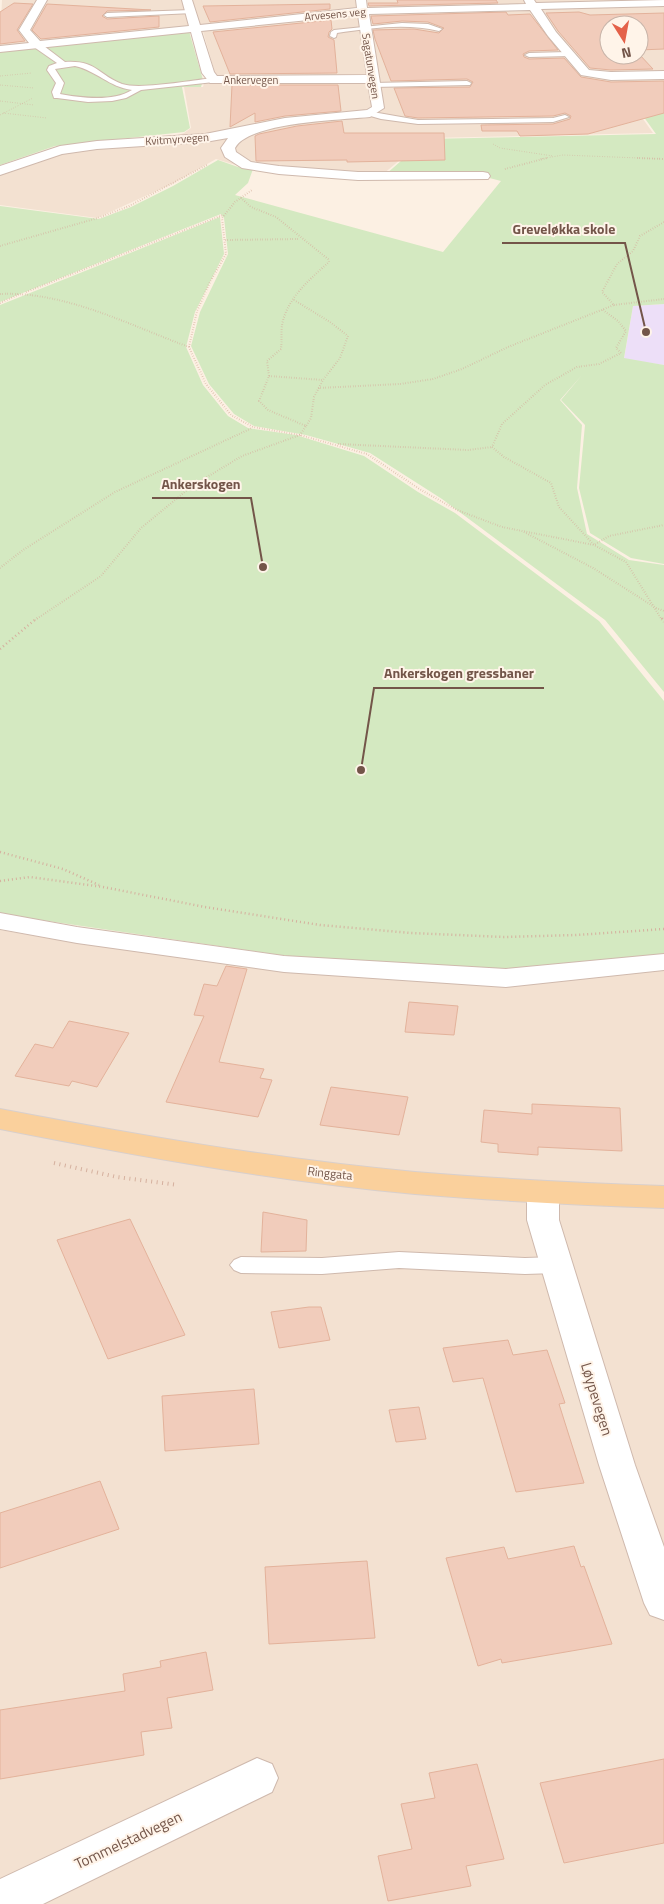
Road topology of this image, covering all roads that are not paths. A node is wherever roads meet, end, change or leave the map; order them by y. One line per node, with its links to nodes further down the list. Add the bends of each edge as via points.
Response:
1 (42, 0): 12 (street, via 24,30)
2 (187, 0): 6 (street, Ankervegen)
3 (532, 3): 4 (street, Arvesens veg); 5 (street, Arvesens veg); 14 (street)
4 (664, 3)
5 (362, 6): 8 (street, Sagatunvegen); 9 (street, Arvesens veg)
6 (191, 12): 7 (lane); 9 (street, Ankervegen)
7 (107, 15)
8 (365, 27): 10 (lane); 11 (lane, via 334,32); 19 (street, Sagatunvegen)
9 (196, 28): 12 (street, Arvesens veg); 20 (street, Ankervegen, via 208,73)
10 (439, 29)
11 (334, 36)
12 (37, 45): 13 (street, Arvesens veg); 16 (lane)
13 (0, 49)
14 (568, 54): 15 (lane); 17 (street, via 590,75)
15 (529, 55)
16 (64, 64): 21 (lane, via 84,65 120,86); 21 (lane, via 52,68 60,83 56,92 58,96 97,100 128,95)
17 (664, 75)
18 (398, 76): 19 (lane, via 465,79)
19 (375, 79): 20 (street, Ankervegen); 22 (street, Sagatunvegen, via 378,108)
20 (214, 80): 21 (lane)
21 (140, 88)
22 (370, 113): 23 (street, Sagatunvegen); 24 (lane, via 418,122 553,120)
23 (356, 116): 25 (street, Kvitmyrvegen, via 285,122)
24 (565, 117)
25 (247, 131): 26 (street, Kvitmyrvegen, via 205,138); 27 (street, via 232,141 228,148)
26 (159, 140): 27 (street); 28 (street, Kvitmyrvegen, via 60,150)
27 (230, 152): 29 (street, via 246,165 278,170 358,176)
28 (0, 171)
29 (483, 176)
30 (0, 921): 31 (street, via 284,964 506,978)
31 (664, 962)
32 (0, 1119): 33 (main road, Ringgata, via 170,1152 307,1170)
33 (543, 1192): 34 (main road, Ringgata); 36 (street, Løypevegen, via 543,1220)
34 (664, 1196)
35 (241, 1265): 36 (lane, via 322,1266 399,1260)
36 (556, 1265): 37 (street, Løypevegen, via 617,1466)
37 (664, 1603)
38 (257, 1778): 39 (street, Tommelstadvegen)
39 (0, 1903)

